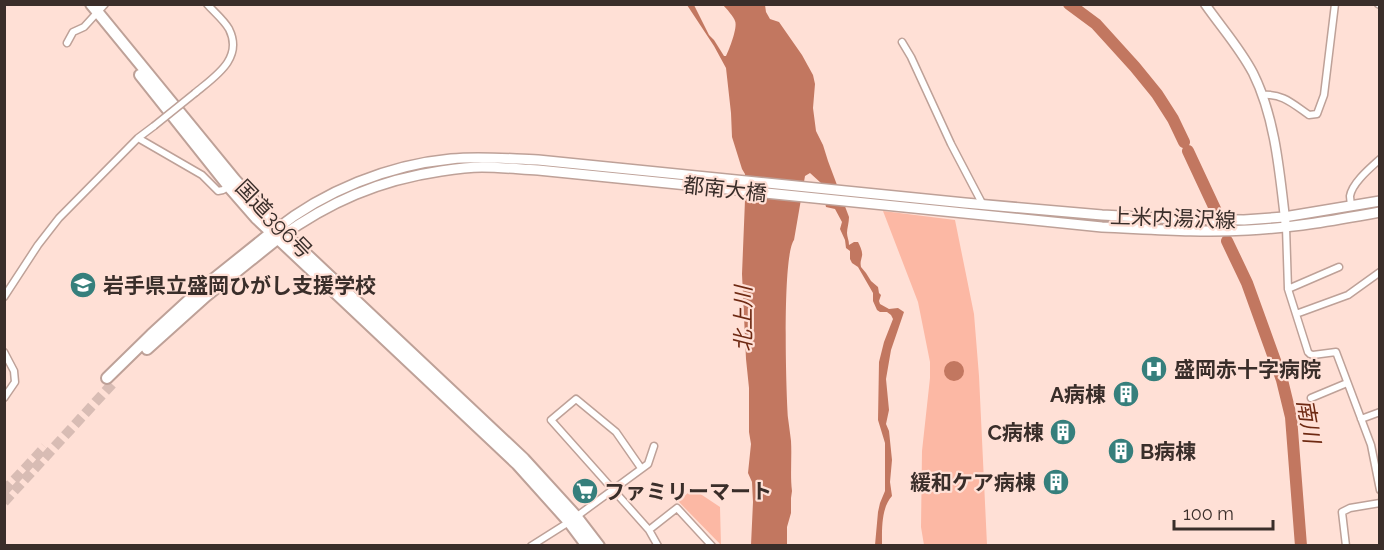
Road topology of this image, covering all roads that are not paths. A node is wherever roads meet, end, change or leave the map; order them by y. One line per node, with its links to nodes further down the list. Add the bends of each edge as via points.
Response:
1 (83, 4): 5 (highway, 国道396号)
2 (207, 4): 9 (street, bridge, via 230,31 231,58 195,93)
3 (1205, 4): 8 (street, via 1243,56)
4 (1335, 4): 8 (street, via 1324,95 1317,114 1310,115 1284,98)
5 (96, 9): 7 (street); 12 (highway, 国道396号)
6 (902, 42): 15 (street)
7 (67, 43)
8 (1262, 95): 19 (street, via 1278,160)
9 (138, 138): 12 (street, via 202,174 218,191); 25 (street, via 59,218)
10 (1380, 159): 16 (street, via 1362,174 1351,192)
11 (480, 162): 14 (main road, 都南大橋, via 550,162); 18 (main road, 都南大橋); 21 (main road, via 451,159 391,170 328,196)
12 (232, 184): 21 (highway, 国道396号)
13 (1380, 201): 16 (main road, 上米内湯沢線)
14 (965, 203): 15 (main road, 上米内湯沢線)
15 (982, 205): 19 (main road, 上米内湯沢線, via 1201,220)
16 (1351, 206): 19 (main road, 上米内湯沢線)
17 (1380, 212): 20 (main road, 上米内湯沢線)
18 (969, 213): 20 (main road, 上米内湯沢線, via 1102,227)
19 (1284, 217): 20 (street)
20 (1286, 227): 24 (street)
21 (278, 233): 28 (highway, via 200,290 151,335); 39 (highway, 国道396号)
22 (1340, 267): 24 (street)
23 (1380, 272): 26 (street, via 1348,295)
24 (1288, 289): 26 (street)
25 (4, 297)
26 (1296, 314): 29 (street, via 1308,352 1335,352)
27 (4, 352): 30 (street, via 15,382)
28 (110, 381)
29 (1347, 383): 31 (street); 33 (street)
30 (4, 398)
31 (1311, 398)
32 (1380, 412): 33 (street)
33 (1361, 419): 37 (street)
34 (654, 446): 35 (street, via 648,464)
35 (641, 468): 36 (street); 36 (street, via 616,432 576,399 552,420)
36 (613, 489): 39 (street); 40 (street)
37 (1380, 490)
38 (1380, 503): 46 (street, via 1342,512)
39 (572, 519): 41 (street); 42 (highway, 国道396号); 43 (highway, 国道396号)
40 (649, 530): 44 (street); 45 (street, via 677,508)
41 (531, 546)
42 (587, 546)
43 (599, 546)
44 (658, 546)
45 (712, 546)
46 (1346, 546)

